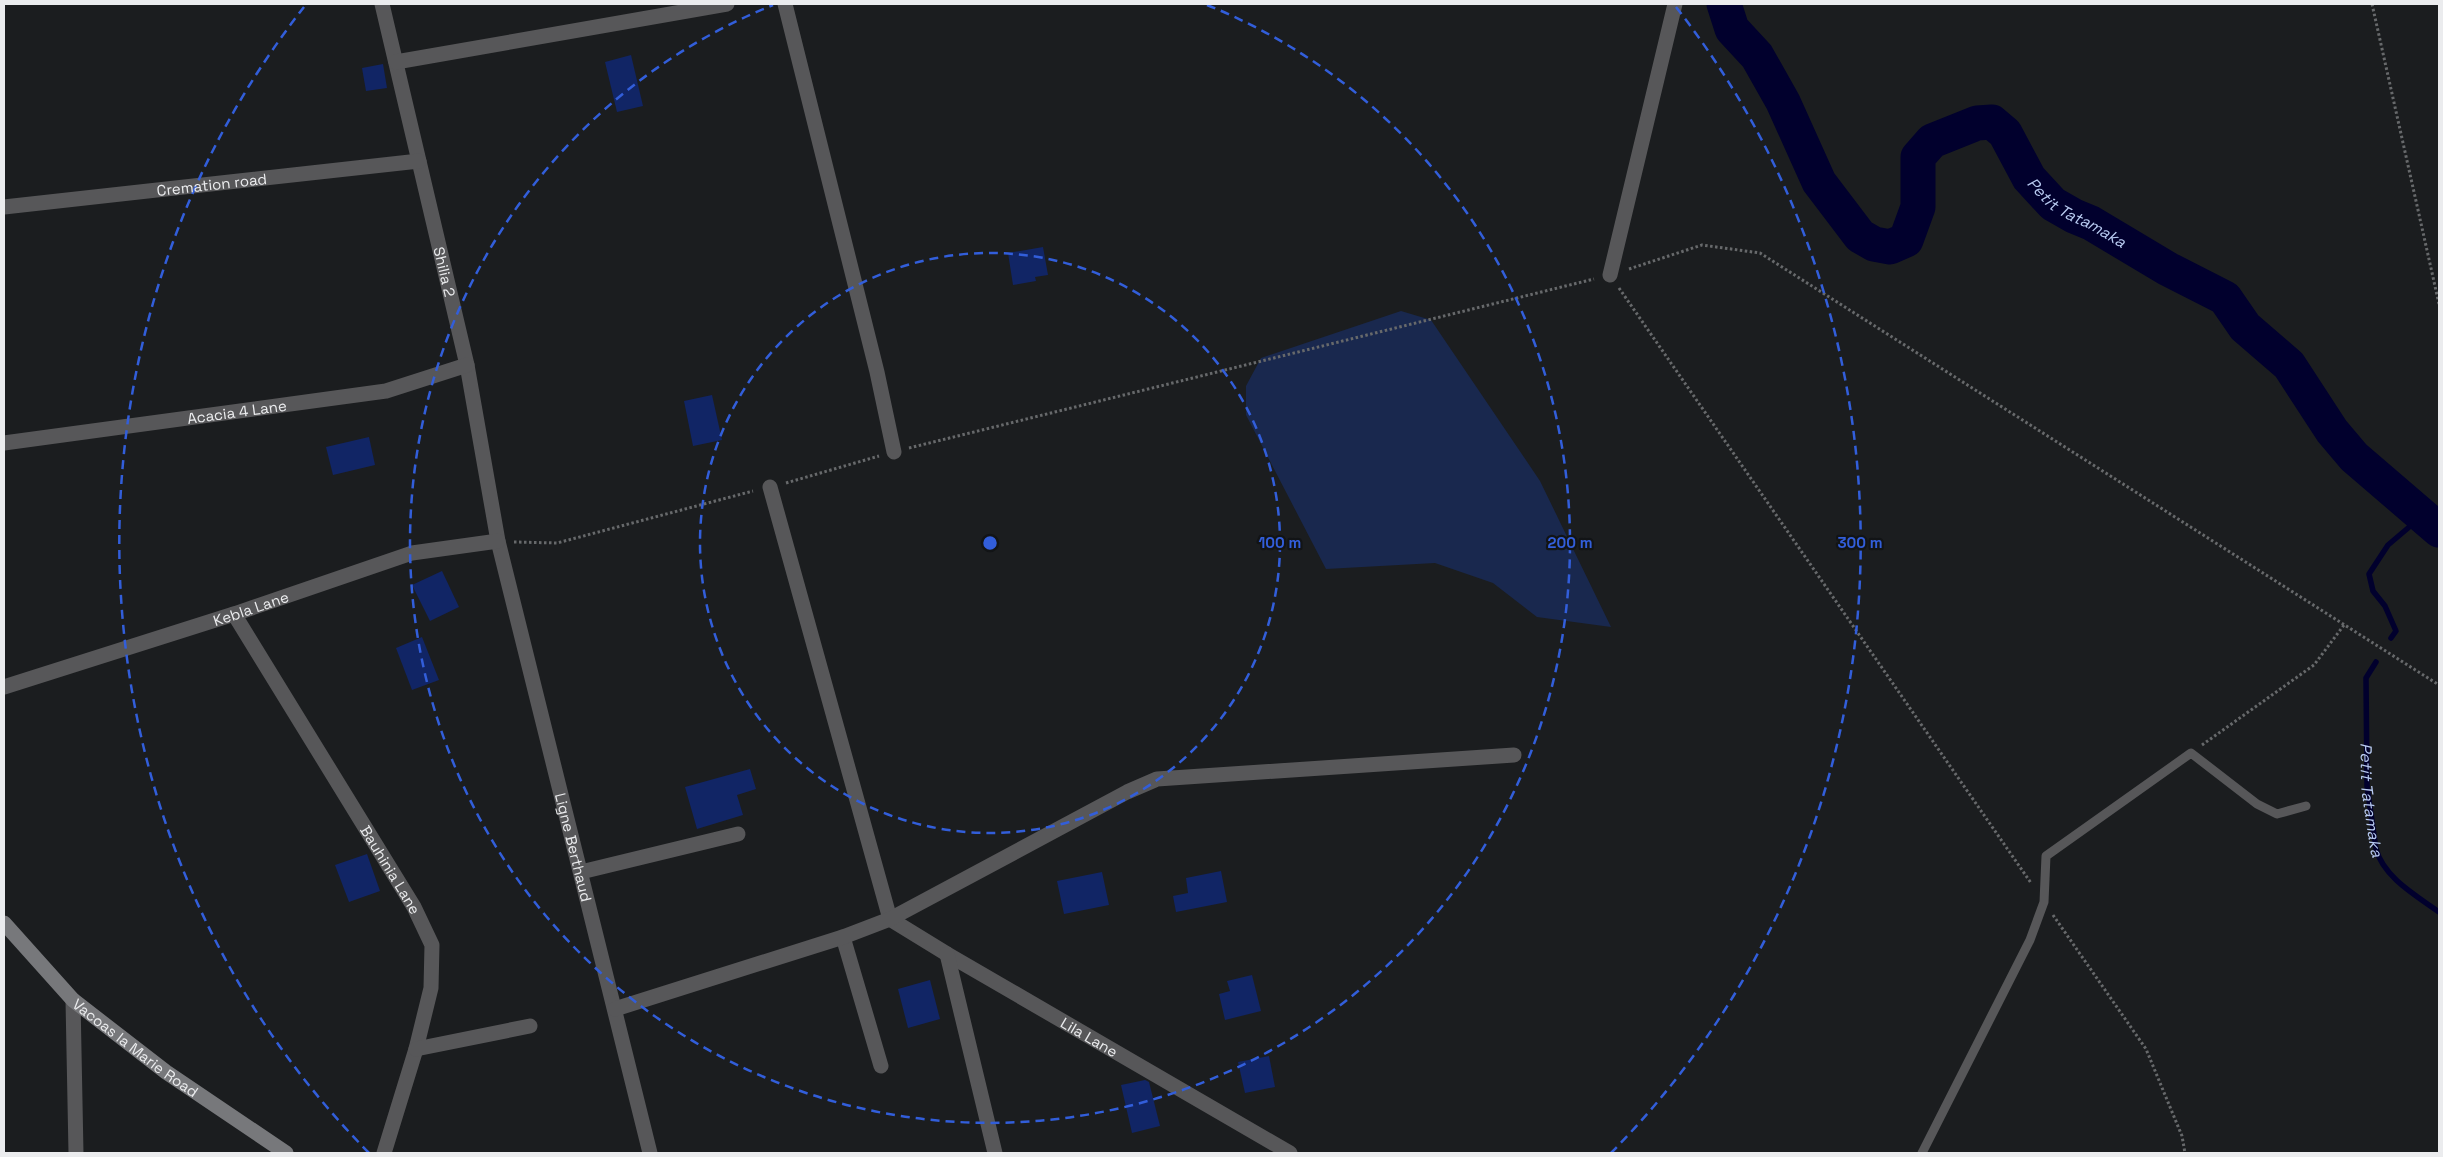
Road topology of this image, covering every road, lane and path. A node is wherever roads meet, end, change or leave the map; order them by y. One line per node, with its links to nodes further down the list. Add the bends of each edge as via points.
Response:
1 (382, 4): 6 (street, Shilia 2)
2 (727, 4): 6 (street)
3 (785, 4): 13 (street)
4 (1675, 4): 9 (street)
5 (2372, 4): 10 (path)
6 (396, 62): 7 (street, Shilia 2)
7 (418, 161): 8 (street, Cremation road); 11 (street, Shilia 2)
8 (4, 207)
9 (1610, 275): 13 (path); 17 (path, via 1702,245 1760,253); 25 (path)
10 (2439, 304)
11 (467, 366): 12 (street, Acacia 4 Lane, via 386,392); 15 (street, Shilia 2)
12 (4, 443)
13 (894, 452): 14 (path)
14 (770, 487): 15 (path, via 557,543); 26 (street)
15 (498, 541): 16 (street, Kebla Lane, via 412,553); 24 (street, Ligne Berthaud)
16 (234, 614): 19 (street, Kebla Lane); 33 (street, Bauhinia Lane, via 414,906 432,945 431,988)
17 (2344, 625): 18 (path); 20 (path, via 2314,665)
18 (2439, 685)
19 (4, 687)
20 (2191, 753): 22 (lane, via 2257,804 2277,814); 25 (lane, via 2046,856)
21 (1514, 755): 26 (street, via 1157,779)
22 (2306, 806)
23 (738, 834): 24 (street)
24 (581, 872): 31 (street, Ligne Berthaud)
25 (2044, 902): 41 (lane, via 2030,940); 42 (path, via 2146,1049 2182,1136)
26 (890, 919): 28 (street); 29 (street, Lila Lane)
27 (4, 923): 30 (main road, Vacoas la Marie Road)
28 (843, 937): 31 (street); 34 (street)
29 (947, 954): 39 (street); 40 (street, Lila Lane)
30 (72, 1000): 35 (street); 36 (main road, Vacoas la Marie Road, via 166,1072)
31 (615, 1009): 38 (street, Ligne Berthaud)
32 (530, 1026): 33 (street)
33 (416, 1049): 37 (street, Bauhinia Lane)
34 (881, 1066)
35 (76, 1153)
36 (286, 1153)
37 (384, 1153)
38 (650, 1153)
39 (995, 1153)
40 (1290, 1153)
41 (1922, 1153)
42 (2185, 1153)

